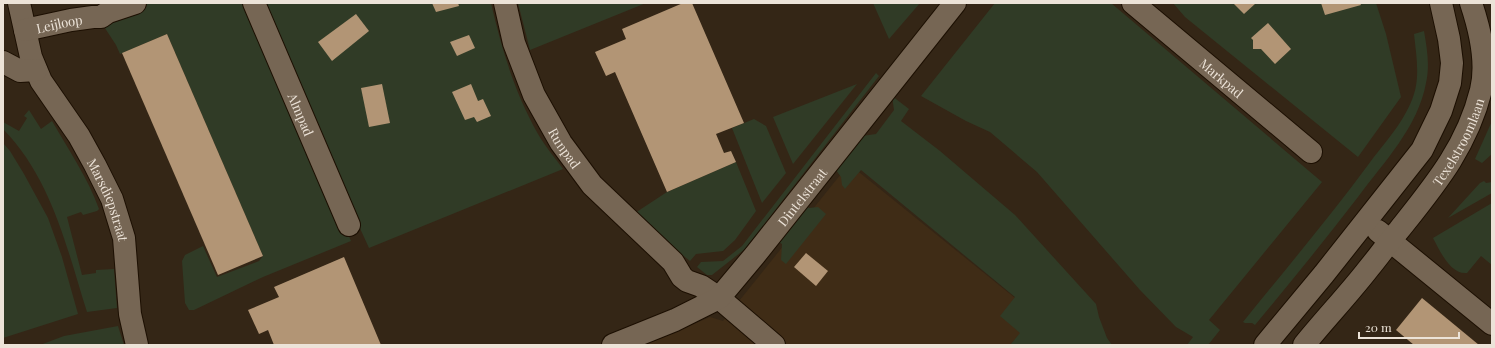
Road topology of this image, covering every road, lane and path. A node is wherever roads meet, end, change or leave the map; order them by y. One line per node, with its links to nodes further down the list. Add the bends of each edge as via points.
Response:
1 (19, 3): 9 (street, Marsdiepstraat)
2 (135, 3): 9 (street, Leijloop, via 100,15)
3 (254, 3): 17 (street, Almpad)
4 (505, 3): 19 (street, Runpad, via 514,43 534,95 561,143 592,185 673,262 682,277)
5 (955, 3): 19 (street, Dintelstraat)
6 (1133, 3): 15 (street, Markpad)
7 (1441, 3): 12 (street, Texelstroomlaan, via 1450,39)
8 (1472, 3): 10 (street, Texelstroomlaan)
9 (25, 30): 13 (street, Marsdiepstraat)
10 (1487, 48): 12 (street); 14 (street, Texelstroomlaan)
11 (3, 62): 13 (street, via 20,71)
12 (1452, 63): 14 (street); 16 (street, Texelstroomlaan, via 1450,84 1441,111 1422,150)
13 (36, 70): 21 (street, Marsdiepstraat, via 78,136 112,199 124,238 130,314)
14 (1488, 72): 18 (street, Texelstroomlaan, via 1468,127 1454,156 1434,186)
15 (1311, 152)
16 (1366, 221): 18 (street); 24 (street, Texelstroomlaan)
17 (349, 225)
18 (1390, 241): 20 (street); 25 (street, Texelstroomlaan)
19 (719, 298): 22 (street, Dintelstraat, via 675,320); 23 (street, Runpad)
20 (1492, 324)
21 (137, 345)
22 (613, 345)
23 (774, 345)
24 (1265, 345)
25 (1304, 345)

